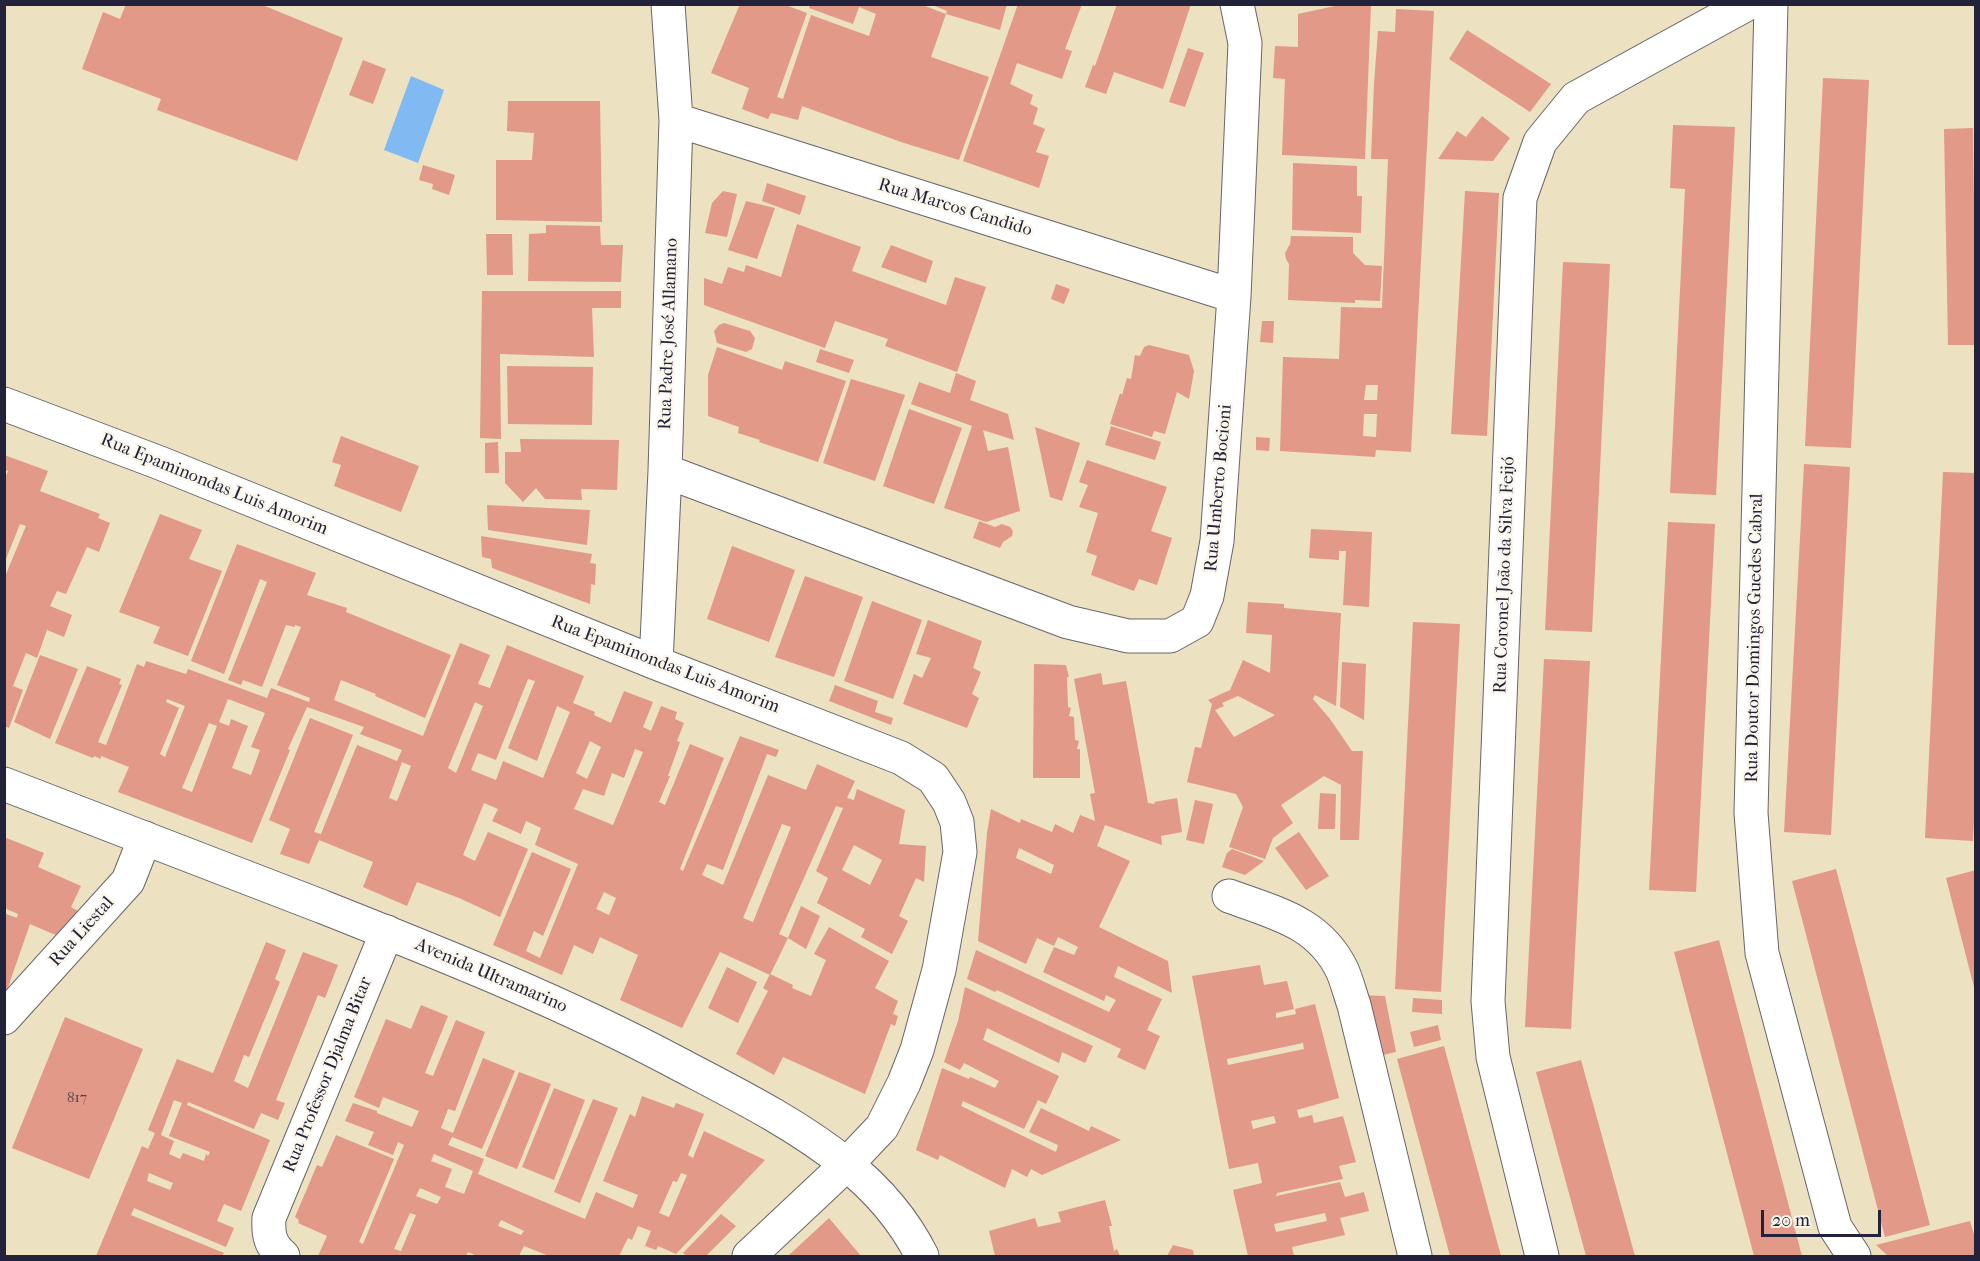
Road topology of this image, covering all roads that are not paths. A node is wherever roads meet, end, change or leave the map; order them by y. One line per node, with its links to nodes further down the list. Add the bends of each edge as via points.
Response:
1 (668, 4): 5 (street, Rua Padre José Allamano)
2 (1238, 4): 6 (street, Rua Umberto Bocioni, via 1245,43)
3 (1747, 4): 20 (street, Rua Coronel João da Silva Feijó, via 1576,98 1540,142 1520,198 1488,1001 1493,1057)
4 (1771, 4): 21 (street, Rua Doutor Domingos Guedes Cabral, via 1751,825 1762,953 1835,1227)
5 (676, 120): 6 (street, Rua Marcos Candido); 8 (street, Rua Padre José Allamano)
6 (1234, 296): 8 (street, Rua Umberto Bocioni, via 1217,541 1207,596 1197,621 1170,636 1128,636 1068,622)
7 (4, 404): 9 (street, Rua Epaminondas Luis Amorim)
8 (665, 471): 9 (street, Rua Padre José Allamano)
9 (656, 663): 15 (street, Rua Epaminondas Luis Amorim, via 901,758 933,778 957,822 960,852 939,970 917,1050 882,1127)
10 (4, 784): 11 (street, Avenida Ultramarino)
11 (146, 838): 13 (street, Avenida Ultramarino); 14 (street, Rua Liestal, via 128,881)
12 (1229, 897): 19 (street, via 1297,922 1321,940 1342,969)
13 (387, 932): 15 (street, Avenida Ultramarino, via 562,1005 650,1048 781,1119); 16 (street, Rua Professor Djalma Bitar, via 269,1218 269,1239)
14 (4, 1018)
15 (847, 1164): 17 (street, Rua Epaminondas Luis Amorim); 18 (street, Avenida Ultramarino, via 890,1205)
16 (283, 1257)
17 (749, 1257)
18 (922, 1257)
19 (1416, 1257)
20 (1542, 1257)
21 (1854, 1257)

